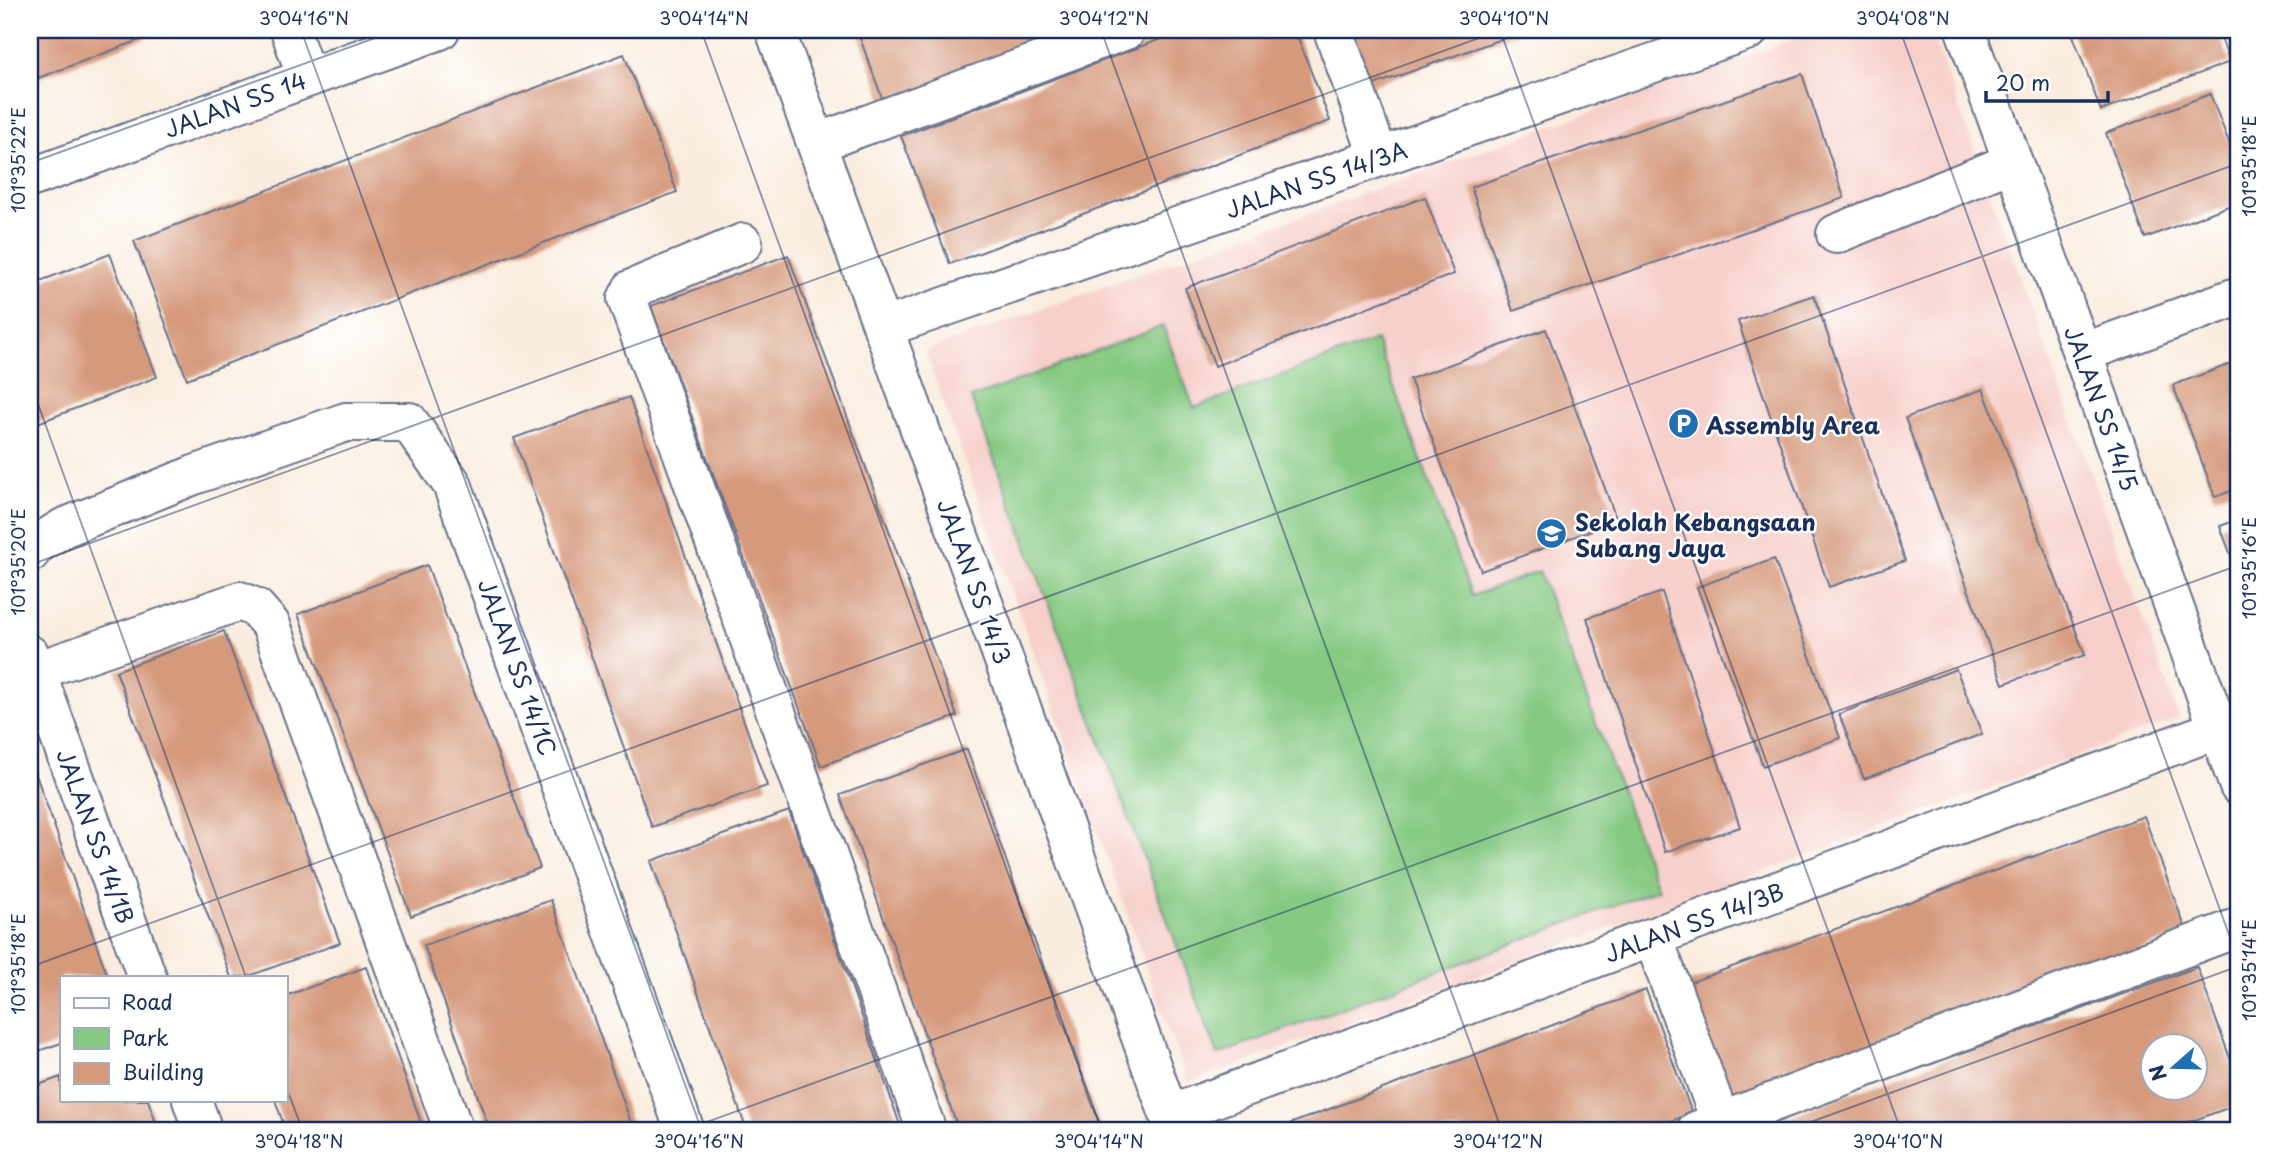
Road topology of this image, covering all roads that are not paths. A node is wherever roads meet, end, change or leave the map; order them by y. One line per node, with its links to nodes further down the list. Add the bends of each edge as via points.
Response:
1 (290, 30): 8 (street)
2 (440, 30): 8 (street, JALAN SS 14)
3 (775, 30): 9 (street, JALAN SS 14/3)
4 (1126, 30): 9 (street)
5 (1333, 30): 10 (street)
6 (1749, 30): 10 (street, JALAN SS 14/3A)
7 (1965, 30): 11 (street, JALAN SS 14/5)
8 (307, 78): 12 (street, JALAN SS 14)
9 (817, 143): 16 (street, JALAN SS 14/3)
10 (1379, 157): 16 (street, JALAN SS 14/3A)
11 (2013, 162): 13 (street); 17 (street, JALAN SS 14/5)
12 (30, 178)
13 (1836, 234)
14 (743, 243): 31 (street, via 632,289 628,299)
15 (2239, 296): 17 (street)
16 (883, 328): 26 (street, JALAN SS 14/3)
17 (2082, 353): 20 (street, JALAN SS 14/5)
18 (30, 553): 30 (street, JALAN SS 14/1C, via 63,528 194,475 346,422 409,422 452,484)
19 (33, 663): 24 (street, JALAN SS 14/1B); 29 (street, via 240,601 256,608 271,625)
20 (2218, 729): 21 (street, JALAN SS 14/5); 23 (street, JALAN SS 14/3B)
21 (2239, 786)
22 (2239, 927): 27 (street)
23 (1653, 937): 26 (street, JALAN SS 14/3B); 27 (street)
24 (147, 976)
25 (192, 1102): 28 (street)
26 (1172, 1123)
27 (1714, 1128)
28 (203, 1131)
29 (454, 1131)
30 (685, 1131)
31 (928, 1131)

